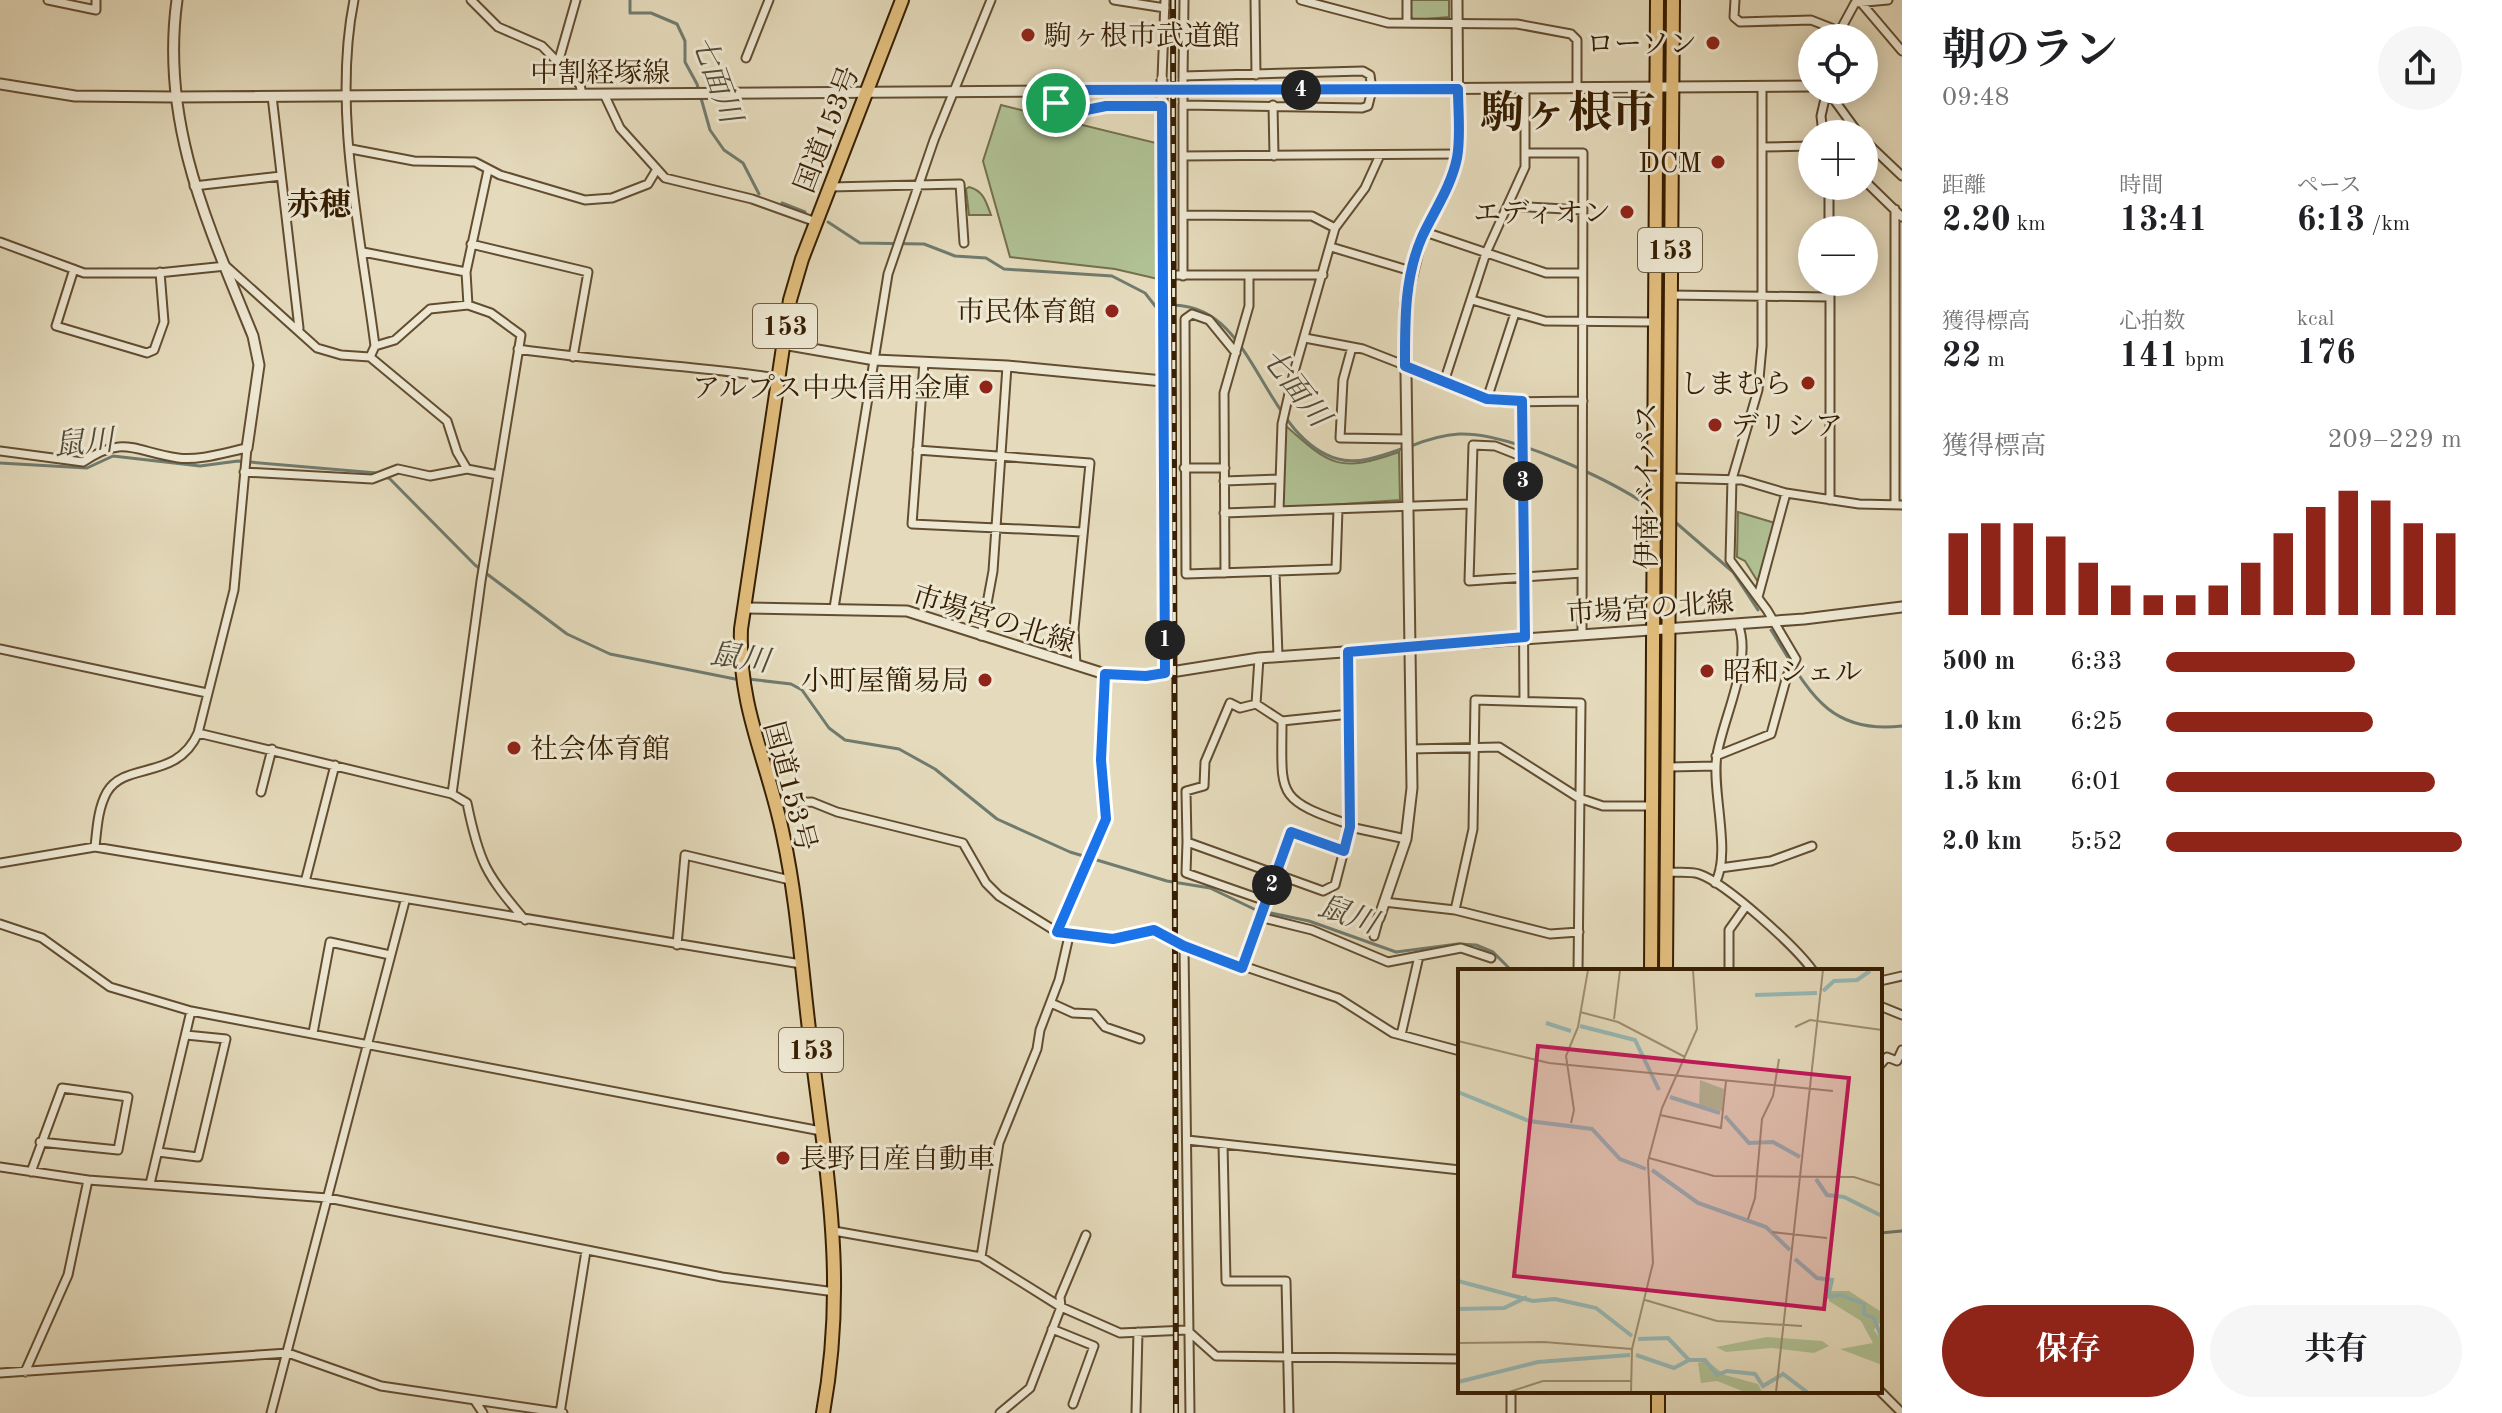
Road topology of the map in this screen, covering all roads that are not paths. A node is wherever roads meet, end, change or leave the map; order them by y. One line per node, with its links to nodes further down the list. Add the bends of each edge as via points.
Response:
1 (48, 0): 2 (street, via 96,10)
2 (96, 0)
3 (177, 0): 48 (street)
4 (354, 0): 47 (street)
5 (471, 0): 28 (street, via 498,27 542,46)
6 (576, 0): 28 (street)
7 (769, 0): 27 (street)
8 (902, 0): 43 (highway, 国道153号 / 153)
9 (991, 0): 40 (street)
10 (1114, 0): 21 (street)
11 (1184, 0): 30 (street)
12 (1255, 0): 29 (street)
13 (1301, 0): 22 (street, via 1388,23)
14 (1407, 0): 22 (street)
15 (1457, 0): 23 (street)
16 (1657, 0): 38 (highway, 伊南バイパス / 153)
17 (1673, 0): 39 (highway, 伊南バイパス / 153)
18 (1735, 0): 24 (street, via 1734,17 1740,22)
19 (1888, 0): 20 (street)
20 (1858, 2): 25 (street); 26 (street)
21 (1165, 4): 31 (street)
22 (1407, 23): 23 (street)
23 (1457, 23): 36 (street); 37 (street, via 1517,24 1571,34 1577,40)
24 (1818, 24)
25 (1844, 24)
26 (1902, 51)
27 (746, 58)
28 (558, 63): 44 (street)
29 (1256, 75): 30 (street); 42 (street, via 1363,71 1370,75)
30 (1183, 78): 50 (street, bridge)
31 (1162, 79): 49 (street, bridge)
32 (0, 84): 48 (street, 中割経塚線, via 75,96)
33 (1798, 86): 34 (street, 中割経塚線)
34 (1762, 87): 39 (street, 中割経塚線); 53 (street)
35 (1525, 88): 36 (street, 中割経塚線); 37 (street, 中割経塚線); 55 (street)
36 (1458, 89): 42 (street, 中割経塚線); 57 (street)
37 (1577, 89): 38 (street, 中割経塚線)
38 (1657, 89): 39 (street, 中割経塚線); 100 (highway, 伊南バイパス / 153)
39 (1673, 89): 93 (highway, 伊南バイパス / 153)
40 (953, 90): 41 (street, 中割経塚線); 43 (street, 中割経塚線); 65 (street)
41 (1055, 90): 42 (street, 中割経塚線); 49 (street, via 1059,110 1067,114)
42 (1372, 90): 51 (street, via 1368,106 1362,108)
43 (866, 92): 45 (street, 中割経塚線); 67 (highway, 国道153号 / 153)
44 (582, 94): 45 (street, 中割経塚線); 47 (street, 中割経塚線)
45 (604, 94): 61 (street, via 620,128)
46 (272, 96): 47 (street, 中割経塚線); 48 (street, 中割経塚線); 63 (street)
47 (347, 96): 54 (street)
48 (174, 97): 66 (street)
49 (1162, 102): 89 (street)
50 (1183, 103): 51 (street); 59 (street)
51 (1273, 105): 60 (street)
52 (1798, 146): 53 (street)
53 (1763, 147): 94 (street)
54 (351, 149): 62 (street, via 414,161 475,162); 81 (street)
55 (1526, 153): 69 (street); 71 (street, via 1583,153)
56 (1878, 153): 64 (street)
57 (1458, 154): 58 (street); 76 (street)
58 (1380, 155): 60 (street); 75 (street, via 1365,188)
59 (1183, 156): 60 (street); 72 (street)
60 (1274, 156)
61 (657, 169): 62 (street, via 648,184 597,200 567,198); 74 (street, via 673,182 752,199)
62 (488, 170): 79 (street)
63 (281, 176): 66 (street); 101 (street)
64 (1902, 176)
65 (919, 183): 67 (street); 78 (street, via 960,184); 110 (street, via 888,274)
66 (194, 186): 83 (street)
67 (830, 187): 74 (highway, 国道153号 / 153)
68 (1878, 193): 70 (street)
69 (1508, 206): 71 (street); 82 (street)
70 (1895, 209): 73 (street); 138 (street)
71 (1583, 210): 88 (street)
72 (1184, 215): 75 (street, via 1312,216); 92 (street)
73 (1902, 217)
74 (816, 222): 103 (highway, 国道153号 / 153, via 790,300)
75 (1335, 228): 80 (street)
76 (1425, 232): 82 (street); 85 (street)
77 (0, 242): 84 (street)
78 (964, 243)
79 (471, 244): 87 (street); 109 (street, via 588,272)
80 (1331, 247): 85 (street); 91 (street)
81 (363, 252): 87 (street); 104 (street)
82 (1486, 253): 88 (street, via 1546,273); 96 (street)
83 (226, 266): 86 (street); 101 (street); 123 (street, via 259,365)
84 (74, 269): 86 (street); 86 (street, via 56,326 147,353 154,350 164,322)
85 (1411, 271): 113 (street)
86 (160, 272)
87 (466, 272): 97 (street)
88 (1582, 273): 99 (street)
89 (1162, 275): 92 (street); 115 (street)
90 (1249, 275): 91 (street); 92 (street); 107 (street, via 1249,306)
91 (1323, 275): 102 (street)
92 (1183, 276)
93 (1669, 295): 94 (street); 131 (highway, 伊南バイパス / 153)
94 (1762, 296): 95 (street); 133 (street, via 1758,390)
95 (1830, 297): 136 (street)
96 (1472, 300): 98 (street); 116 (street)
97 (468, 305): 104 (street, via 430,309 395,340); 106 (street, via 491,313 521,335)
98 (1515, 313): 99 (street); 117 (street)
99 (1582, 322): 100 (street); 119 (street)
100 (1656, 322): 156 (highway, 伊南バイパス / 153)
101 (299, 328): 108 (street, via 322,351)
102 (1305, 338): 105 (street); 132 (street, via 1283,421)
103 (783, 344): 110 (street); 114 (highway, 国道153号 / 153)
104 (375, 346): 108 (street)
105 (1352, 347): 113 (street); 120 (street, via 1343,380 1340,438)
106 (518, 349): 109 (street); 130 (street)
107 (1236, 352): 126 (street, via 1209,320 1192,314 1185,319); 127 (street, via 1224,393)
108 (370, 357): 128 (street, via 447,421)
109 (573, 357): 114 (street, via 691,365)
110 (875, 360): 111 (street); 152 (street)
111 (924, 362): 112 (street); 121 (street)
112 (1007, 366): 115 (street); 125 (street)
113 (1405, 366): 116 (street); 120 (street)
114 (778, 378): 151 (highway, 国道153号 / 153)
115 (1163, 381): 166 (street)
116 (1444, 382): 117 (street)
117 (1487, 399): 118 (street)
118 (1522, 401): 119 (street); 124 (street)
119 (1583, 401): 147 (street)
120 (1406, 440): 139 (street)
121 (917, 450): 125 (street); 143 (street, via 912,524)
122 (0, 451): 123 (street, via 83,462 104,448 130,446 181,459)
123 (247, 452): 129 (street)
124 (1523, 455): 137 (street, via 1473,445); 148 (street)
125 (1000, 456): 143 (street); 144 (street, via 1090,463)
126 (1184, 468): 127 (street); 146 (street, via 1186,574)
127 (1225, 468): 134 (street)
128 (467, 469): 129 (street, via 430,476 398,469 375,477); 130 (street)
129 (244, 470): 168 (street, via 234,590)
130 (498, 475): 182 (street)
131 (1670, 478): 133 (street); 155 (highway, 伊南バイパス / 153)
132 (1279, 479): 134 (street); 141 (street)
133 (1732, 479): 135 (street); 149 (street, via 1730,560)
134 (1224, 481): 142 (street)
135 (1786, 493): 136 (street); 149 (street)
136 (1830, 500): 138 (street)
137 (1470, 504): 139 (street); 148 (street, via 1469,581)
138 (1898, 505)
139 (1407, 506): 140 (street); 160 (street)
140 (1338, 509): 141 (street); 145 (street, via 1336,569)
141 (1279, 511): 142 (street)
142 (1224, 513): 146 (street)
143 (996, 528): 144 (street); 158 (street)
144 (1083, 532): 165 (street)
145 (1275, 572): 146 (street); 163 (street)
146 (1225, 573)
147 (1582, 573): 148 (street); 157 (street)
148 (1524, 577): 159 (street)
149 (1758, 597): 153 (street)
150 (1902, 607): 153 (street, 市場宮の北線)
151 (744, 608): 152 (street, 市場宮の北線); 184 (highway, 国道153号 / 153, via 743,692)
152 (834, 608): 158 (street, 市場宮の北線, via 907,611)
153 (1772, 621): 154 (street, 市場宮の北線); 177 (street, via 1796,659 1771,734)
154 (1738, 624): 155 (street, 市場宮の北線); 177 (street, via 1743,645)
155 (1671, 629): 156 (street, 市場宮の北線); 180 (highway, 伊南バイパス / 153)
156 (1653, 630): 157 (street, 市場宮の北線); 185 (highway, 伊南バイパス / 153)
157 (1582, 634): 159 (street, 市場宮の北線)
158 (981, 636): 165 (street, 市場宮の北線)
159 (1525, 637): 160 (street, 市場宮の北線); 169 (street)
160 (1409, 647): 162 (street, 市場宮の北線); 175 (street)
161 (0, 649): 168 (street)
162 (1348, 652): 163 (street, 市場宮の北線); 171 (street)
163 (1278, 656): 164 (street, 市場宮の北線)
164 (1259, 658): 166 (street, 市場宮の北線); 170 (street)
165 (1076, 665): 167 (street, 市場宮の北線)
166 (1165, 673): 167 (street, 市場宮の北線)
167 (1105, 674): 208 (street, via 1101,760 1106,819)
168 (207, 693): 173 (street)
169 (1524, 701): 176 (street, via 1475,700); 183 (street, via 1581,703)
170 (1256, 704): 172 (street); 188 (street, via 1240,708 1230,703 1205,762 1204,786 1186,791)
171 (1350, 714): 172 (street); 186 (street)
172 (1282, 721): 186 (street, via 1282,784 1302,809)
173 (198, 733): 174 (street); 190 (street, via 180,759 128,777 108,790)
174 (272, 749): 178 (street); 181 (street)
175 (1411, 749): 176 (street); 187 (street)
176 (1475, 749): 183 (street, via 1499,747); 203 (street, via 1473,829)
177 (1716, 756): 179 (street)
178 (335, 765): 182 (street); 197 (street)
179 (1716, 766): 180 (street); 193 (street)
180 (1669, 767): 194 (highway, 伊南バイパス / 153)
181 (261, 792)
182 (452, 794): 206 (street, via 467,803 478,854 495,885)
183 (1579, 798): 185 (street, via 1603,806); 209 (street)
184 (776, 803): 196 (highway, 国道153号 / 153); 208 (street, via 812,802 963,843 999,896)
185 (1652, 806): 220 (highway, 伊南バイパス / 153)
186 (1349, 826): 187 (street); 191 (street)
187 (1406, 839): 200 (street)
188 (1187, 842): 195 (street); 201 (street, via 1186,873)
189 (1812, 846): 193 (street, via 1771,861)
190 (95, 847): 192 (street); 197 (street)
191 (1344, 851): 195 (street, via 1331,890 1317,891); 195 (street, via 1291,832)
192 (0, 863)
193 (1720, 868): 198 (street)
194 (1668, 872): 198 (street, via 1698,874); 221 (highway, 伊南バイパス / 153)
195 (1277, 873): 201 (street)
196 (790, 880): 212 (street, via 685,855); 217 (highway, 国道153号 / 153)
197 (305, 882): 199 (street)
198 (1715, 883): 202 (street)
199 (405, 901): 206 (street); 214 (street)
200 (1384, 902): 203 (street); 205 (street)
201 (1265, 903): 204 (street)
202 (1746, 906): 222 (street, via 1729,930); 223 (street)
203 (1455, 910): 209 (street, via 1550,934)
204 (1259, 917): 215 (street, via 1312,930 1388,962); 218 (street)
205 (1379, 918): 211 (street)
206 (525, 920): 212 (street)
207 (0, 924): 228 (street, via 42,938 110,987)
208 (1057, 932): 210 (street)
209 (1579, 932): 219 (street)
210 (1069, 936): 213 (street, via 1113,939 1154,930); 226 (street)
211 (1374, 936)
212 (677, 945): 217 (street)
213 (1184, 946): 218 (street); 240 (street)
214 (390, 955): 230 (street, via 330,942); 234 (street)
215 (1419, 956): 216 (street, via 1461,948); 232 (street)
216 (1491, 958)
217 (801, 964): 239 (highway, 国道153号 / 153)
218 (1242, 968): 232 (street, via 1338,998)
219 (1578, 969)
220 (1651, 969)
221 (1666, 969)
222 (1729, 969)
223 (1811, 969)
224 (1902, 976): 225 (street)
225 (1882, 981)
226 (1051, 1003): 233 (street, via 1073,1013 1094,1014 1105,1027); 253 (street, via 999,1143)
227 (1882, 1007): 229 (street)
228 (191, 1011): 230 (street); 231 (street)
229 (1902, 1015)
230 (313, 1033): 234 (street)
231 (186, 1035): 243 (street); 243 (street, via 226,1039 198,1157)
232 (1401, 1035): 235 (street)
233 (1140, 1039)
234 (367, 1045): 239 (street); 249 (street)
235 (1458, 1050)
236 (1902, 1050): 238 (street)
237 (1882, 1063): 238 (street, via 1887,1057)
238 (1899, 1064)
239 (821, 1131): 250 (highway, 国道153号 / 153)
240 (1187, 1140): 242 (street); 257 (street)
241 (40, 1142): 241 (street, via 62,1088 128,1097 118,1150); 246 (street)
242 (1223, 1144): 245 (street); 260 (street, via 1226,1281 1286,1281)
243 (158, 1152): 248 (street)
244 (0, 1167): 246 (street)
245 (1458, 1170)
246 (31, 1172): 247 (street)
247 (88, 1180): 248 (street); 262 (street, via 68,1275)
248 (150, 1184): 249 (street)
249 (328, 1198): 252 (street); 259 (street)
250 (834, 1231): 253 (street); 254 (highway, 国道153号 / 153)
251 (1086, 1235): 255 (street, via 1060,1297)
252 (586, 1251): 254 (street); 269 (street)
253 (981, 1257): 255 (street)
254 (837, 1292): 270 (highway, 国道153号 / 153)
255 (1061, 1307): 256 (street); 258 (street, via 1120,1333)
256 (1052, 1329): 266 (street, via 1094,1346); 271 (street, via 1030,1388)
257 (1187, 1330): 258 (street); 260 (street, via 1216,1356); 273 (street)
258 (1138, 1332): 272 (street)
259 (288, 1353): 262 (street); 265 (street, via 381,1386); 267 (street)
260 (1289, 1357): 261 (street); 274 (street)
261 (1458, 1359)
262 (25, 1372): 263 (street)
263 (0, 1373)
264 (1882, 1393): 275 (street)
265 (475, 1401): 268 (street); 269 (street)
266 (1073, 1404)
267 (271, 1413)
268 (483, 1413)
269 (561, 1413)
270 (823, 1413)
271 (1000, 1413)
272 (1136, 1413)
273 (1190, 1413)
274 (1289, 1413)
275 (1902, 1413)

